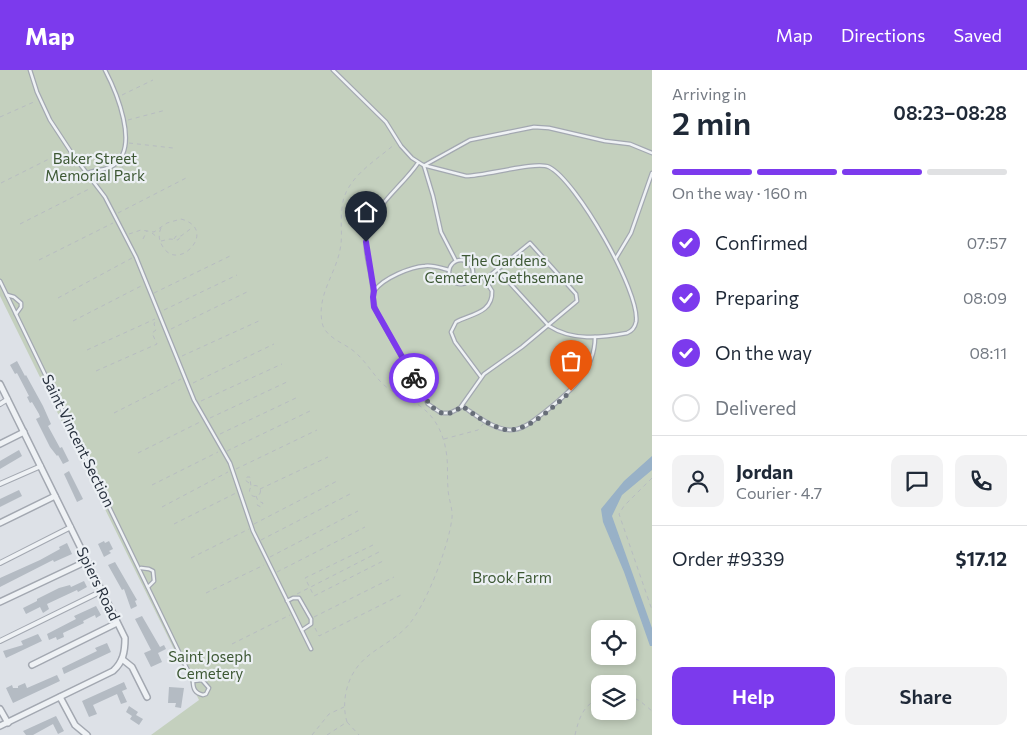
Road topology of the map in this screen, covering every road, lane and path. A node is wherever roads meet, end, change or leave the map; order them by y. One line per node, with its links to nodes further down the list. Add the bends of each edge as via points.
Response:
1 (34, 70): 4 (lane)
2 (104, 70): 6 (lane)
3 (333, 70): 12 (lane, via 386,122)
4 (30, 72): 7 (lane)
5 (153, 80): 6 (path)
6 (117, 98): 10 (lane)
7 (40, 100): 9 (path); 14 (lane)
8 (166, 110): 10 (path)
9 (0, 117)
10 (124, 122): 11 (lane)
11 (125, 142): 13 (path); 16 (lane)
12 (398, 142): 17 (lane); 83 (path, via 356,177 344,192 341,244 322,298 322,322 326,332 358,355 394,394 420,406 439,428)
13 (173, 148)
14 (68, 149): 19 (lane); 23 (path)
15 (652, 154): 18 (lane, via 630,144 534,127 470,140)
16 (118, 160): 19 (lane, via 108,168); 22 (path)
17 (418, 163): 18 (lane); 47 (lane, via 379,208 370,226 366,247)
18 (423, 165): 37 (lane, via 466,176 535,166 550,168 585,206); 39 (lane, via 440,232)
19 (88, 173): 24 (lane)
20 (652, 173): 37 (lane, via 631,233)
21 (188, 177): 25 (path)
22 (134, 182)
23 (1, 183)
24 (96, 185): 25 (lane); 27 (path)
25 (115, 215): 26 (lane)
26 (118, 221): 32 (lane); 38 (path)
27 (20, 224)
28 (194, 226): 29 (path, via 178,219); 34 (path, via 178,240); 34 (path, via 196,243 184,253 170,254)
29 (161, 228): 31 (path); 34 (path)
30 (147, 231): 31 (path); 32 (path); 33 (path)
31 (151, 232): 34 (path)
32 (126, 236): 35 (lane)
33 (143, 239)
34 (160, 240)
35 (136, 256): 46 (lane); 51 (path)
36 (230, 256): 49 (path)
37 (616, 258): 60 (lane, via 636,314 636,324 628,333)
38 (39, 260)
39 (456, 261): 41 (lane); 43 (lane, via 470,263)
40 (497, 269): 44 (lane); 58 (lane); 58 (lane, via 528,243 534,246 577,298)
41 (449, 270): 43 (lane, via 451,280 460,285 469,282); 47 (lane, via 421,267 384,282)
42 (237, 275): 52 (path)
43 (473, 275): 44 (lane)
44 (484, 278): 67 (lane, via 492,288 490,303 478,314 456,322 451,332)
45 (0, 281): 50 (lane, Saint Vincent Section)
46 (147, 283): 49 (lane); 57 (path)
47 (374, 291): 75 (lane, via 373,304 378,316 428,404 444,413)
48 (249, 292): 59 (path)
49 (151, 295): 52 (lane)
50 (7, 296): 53 (lane, Saint Vincent Section); 53 (lane, Saint Vincent Section, via 21,303)
51 (58, 298)
52 (158, 313): 54 (lane)
53 (16, 314): 118 (lane, Saint Vincent Section)
54 (160, 317): 55 (path); 59 (lane)
55 (156, 319): 62 (path); 65 (path, via 156,330 152,333 157,344)
56 (261, 320): 63 (path)
57 (73, 321)
58 (549, 326): 60 (lane, via 582,337); 67 (lane)
59 (166, 332): 63 (lane)
60 (594, 337): 79 (lane, via 592,356 578,383 532,422 507,430)
61 (274, 344): 70 (path)
62 (87, 350)
63 (177, 358): 66 (lane)
64 (282, 364): 74 (path)
65 (96, 371)
66 (185, 377): 70 (lane); 77 (path)
67 (481, 377): 75 (lane)
68 (289, 381): 78 (path)
69 (0, 384): 72 (street, Spiers Road)
70 (188, 385): 74 (lane)
71 (298, 397): 82 (path)
72 (8, 399): 73 (street); 81 (street, Spiers Road)
73 (0, 404)
74 (196, 404): 78 (lane)
75 (462, 406): 79 (lane)
76 (310, 411): 85 (path)
77 (114, 413)
78 (204, 420): 82 (lane); 86 (path)
79 (485, 421): 83 (path, via 478,430)
80 (317, 430): 89 (path)
81 (24, 432): 84 (street); 88 (street, Spiers Road)
82 (214, 437): 85 (lane)
83 (443, 439): 145 (path, via 452,516 431,586 414,619 356,668 347,688)
84 (0, 444)
85 (223, 451): 89 (lane); 94 (path)
86 (138, 453)
87 (328, 457): 96 (path)
88 (41, 466): 93 (street); 99 (street, Spiers Road)
89 (233, 470): 97 (lane); 102 (path)
90 (652, 478): 129 (path, via 624,506 619,516)
91 (339, 480): 107 (path)
92 (249, 483): 95 (path)
93 (0, 484)
94 (152, 485)
95 (252, 488): 96 (path, via 258,485); 100 (path, via 248,490 252,498)
96 (260, 489): 100 (path, via 261,493)
97 (240, 491): 105 (path); 107 (lane)
98 (350, 494): 109 (path)
99 (55, 496): 104 (street); 106 (street, Spiers Road)
100 (256, 496): 101 (path)
101 (258, 501)
102 (162, 506)
103 (358, 511): 113 (path)
104 (0, 523)
105 (174, 524)
106 (71, 527): 114 (street, Spiers Road); 117 (street)
107 (252, 527): 109 (lane); 112 (path)
108 (365, 527): 119 (path)
109 (258, 542): 113 (lane)
110 (373, 544): 122 (path, via 305,578)
111 (379, 552): 122 (path)
112 (192, 558)
113 (267, 558): 116 (lane)
114 (87, 561): 123 (street, Spiers Road); 128 (street)
115 (383, 561): 122 (path, via 314,596)
116 (269, 562): 119 (lane); 124 (path)
117 (0, 563)
118 (140, 568): 121 (lane, Saint Vincent Section); 121 (lane, Saint Vincent Section, via 153,571 154,581)
119 (274, 574): 127 (lane)
120 (394, 577): 131 (path)
121 (148, 587): 140 (lane, Saint Vincent Section)
122 (310, 587): 126 (path)
123 (102, 592): 132 (street, Spiers Road); 135 (street)
124 (206, 593)
125 (403, 594): 133 (path, via 319,636)
126 (293, 598): 127 (lane); 131 (lane, via 301,600)
127 (287, 600): 130 (lane)
128 (0, 602)
129 (652, 610)
130 (294, 613): 134 (lane); 136 (path)
131 (311, 619): 133 (lane)
132 (117, 623): 138 (street, Spiers Road, via 125,638); 139 (street)
133 (312, 623): 134 (lane)
134 (302, 630): 137 (lane)
135 (0, 641)
136 (232, 644)
137 (311, 649)
138 (122, 659): 141 (street, via 113,671); 142 (street, via 132,667)
139 (32, 665)
140 (193, 681): 140 (lane, Saint Vincent Section, via 202,680 209,688 206,694 198,694 193,688)
141 (60, 697): 149 (street); 151 (street, via 75,725)
142 (148, 697)
143 (636, 699): 147 (path)
144 (591, 702): 155 (path, via 583,710)
145 (344, 707): 148 (path); 152 (path, via 329,714)
146 (0, 709): 149 (street)
147 (652, 711)
148 (347, 722): 153 (path); 154 (path)
149 (8, 723): 150 (street)
150 (0, 726)
151 (87, 735)
152 (312, 735)
153 (327, 735)
154 (359, 735)
155 (575, 735)

